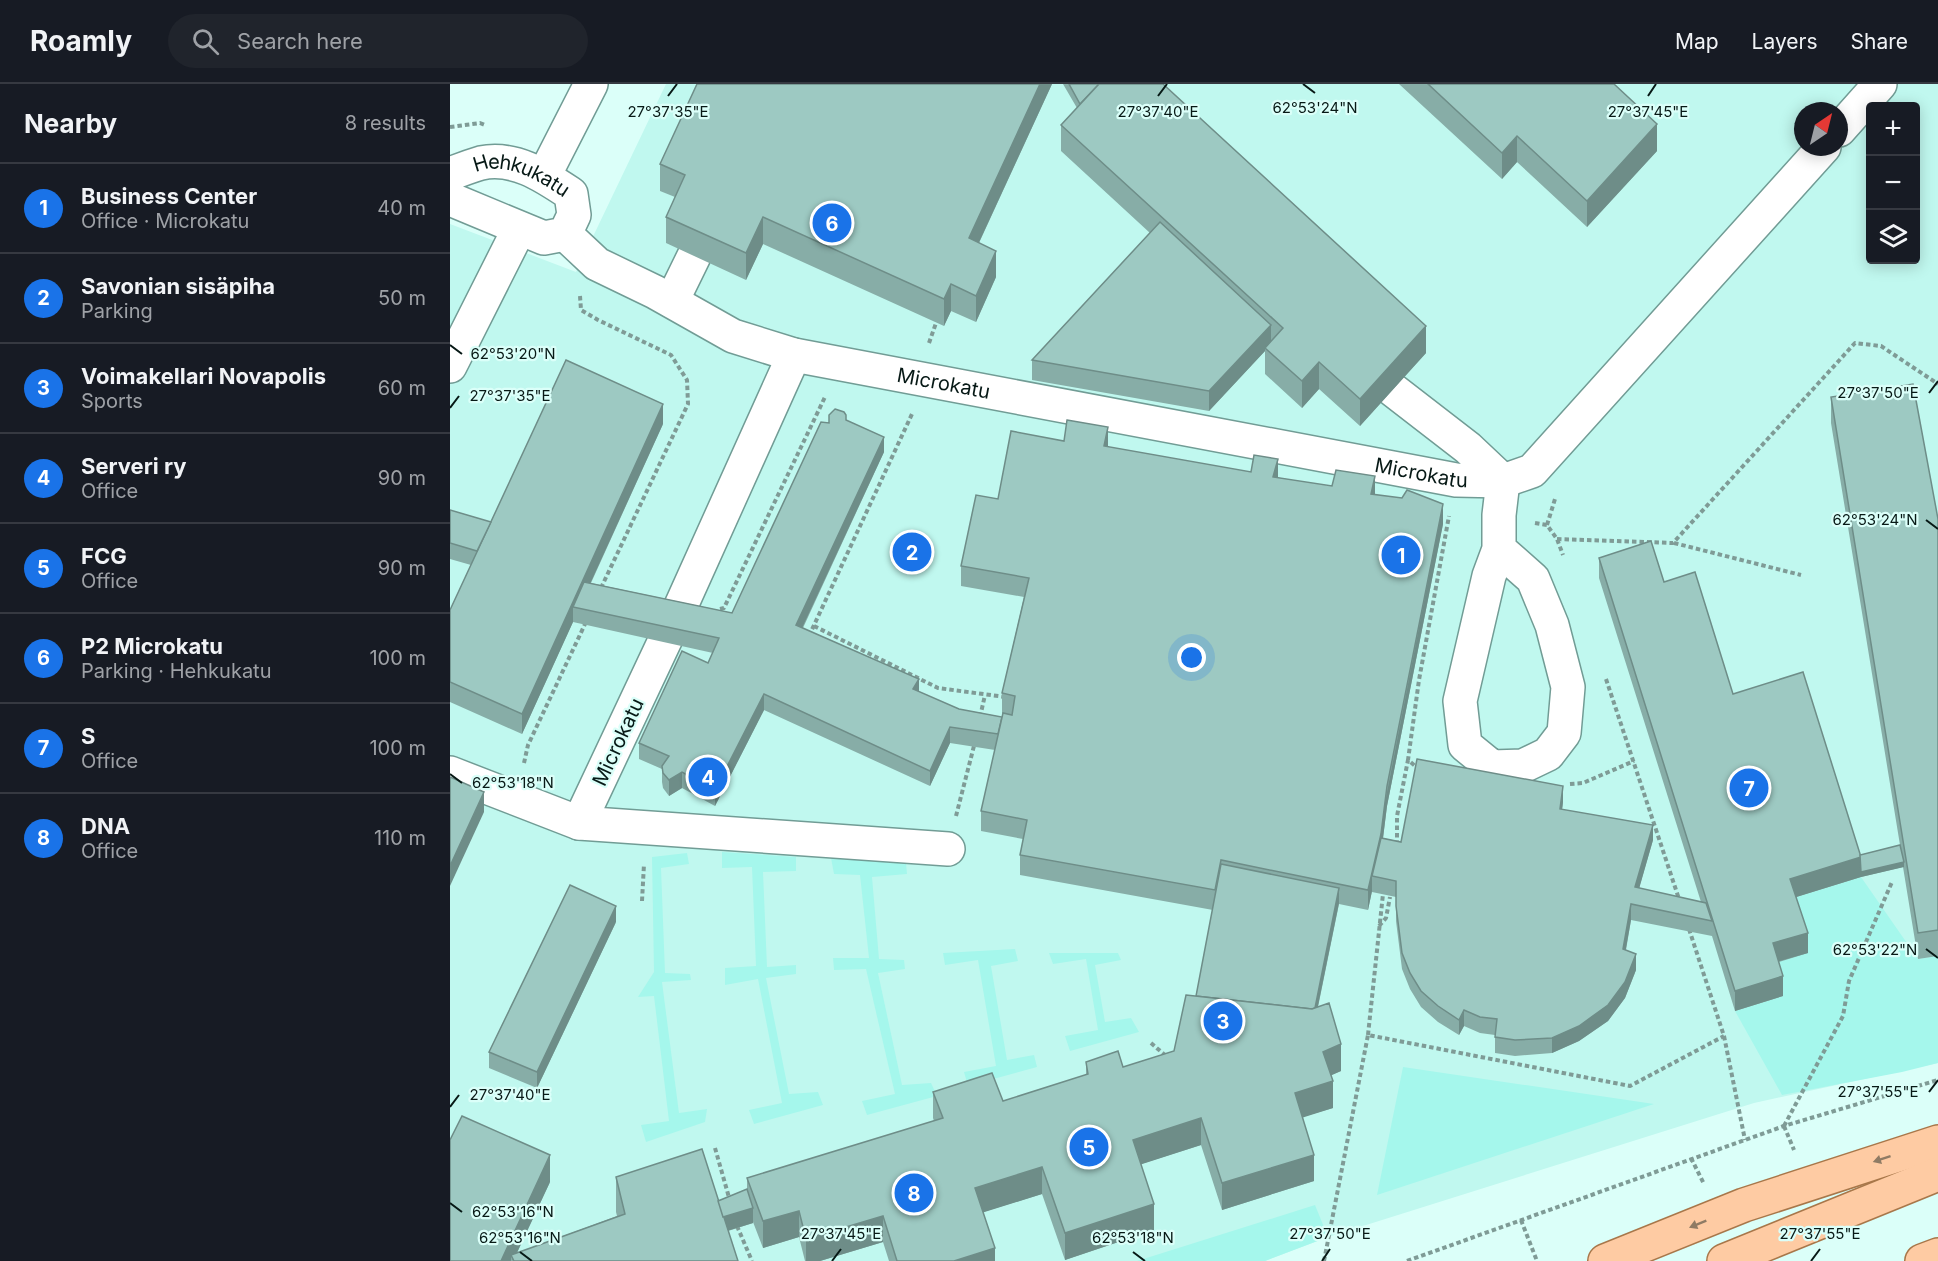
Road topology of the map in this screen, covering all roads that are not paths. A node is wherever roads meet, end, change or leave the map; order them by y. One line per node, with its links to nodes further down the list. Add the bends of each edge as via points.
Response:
1 (591, 84): 6 (street)
2 (1880, 84): 3 (street)
3 (1848, 120)
4 (1816, 156): 15 (street, Microkatu, via 1532,471)
5 (450, 174): 6 (street, Hehkukatu, via 481,163 501,162)
6 (544, 176): 9 (street, Hehkukatu, via 571,194 574,215)
7 (450, 199): 8 (street, Hehkukatu)
8 (519, 229): 9 (street, Hehkukatu, via 544,238); 13 (street)
9 (565, 234): 11 (street, via 597,264)
10 (694, 256): 11 (street)
11 (672, 301): 12 (street, via 734,336)
12 (795, 355): 15 (street, Microkatu, via 1456,480); 18 (street, Microkatu)
13 (450, 366)
14 (1393, 390): 15 (street, via 1468,448)
15 (1503, 481): 16 (street)
16 (1499, 549): 16 (street, via 1460,701 1465,745 1492,767 1523,766 1548,754 1564,733 1568,687 1552,626 1533,579)
17 (450, 773): 18 (street)
18 (579, 823): 19 (street)
19 (948, 849)
20 (1938, 1142): 23 (main road, one-way to 23, via 1744,1205)
21 (1938, 1174): 24 (main road)
22 (1938, 1255): 25 (main road)
23 (1605, 1261)
24 (1724, 1261)
25 (1922, 1261)

